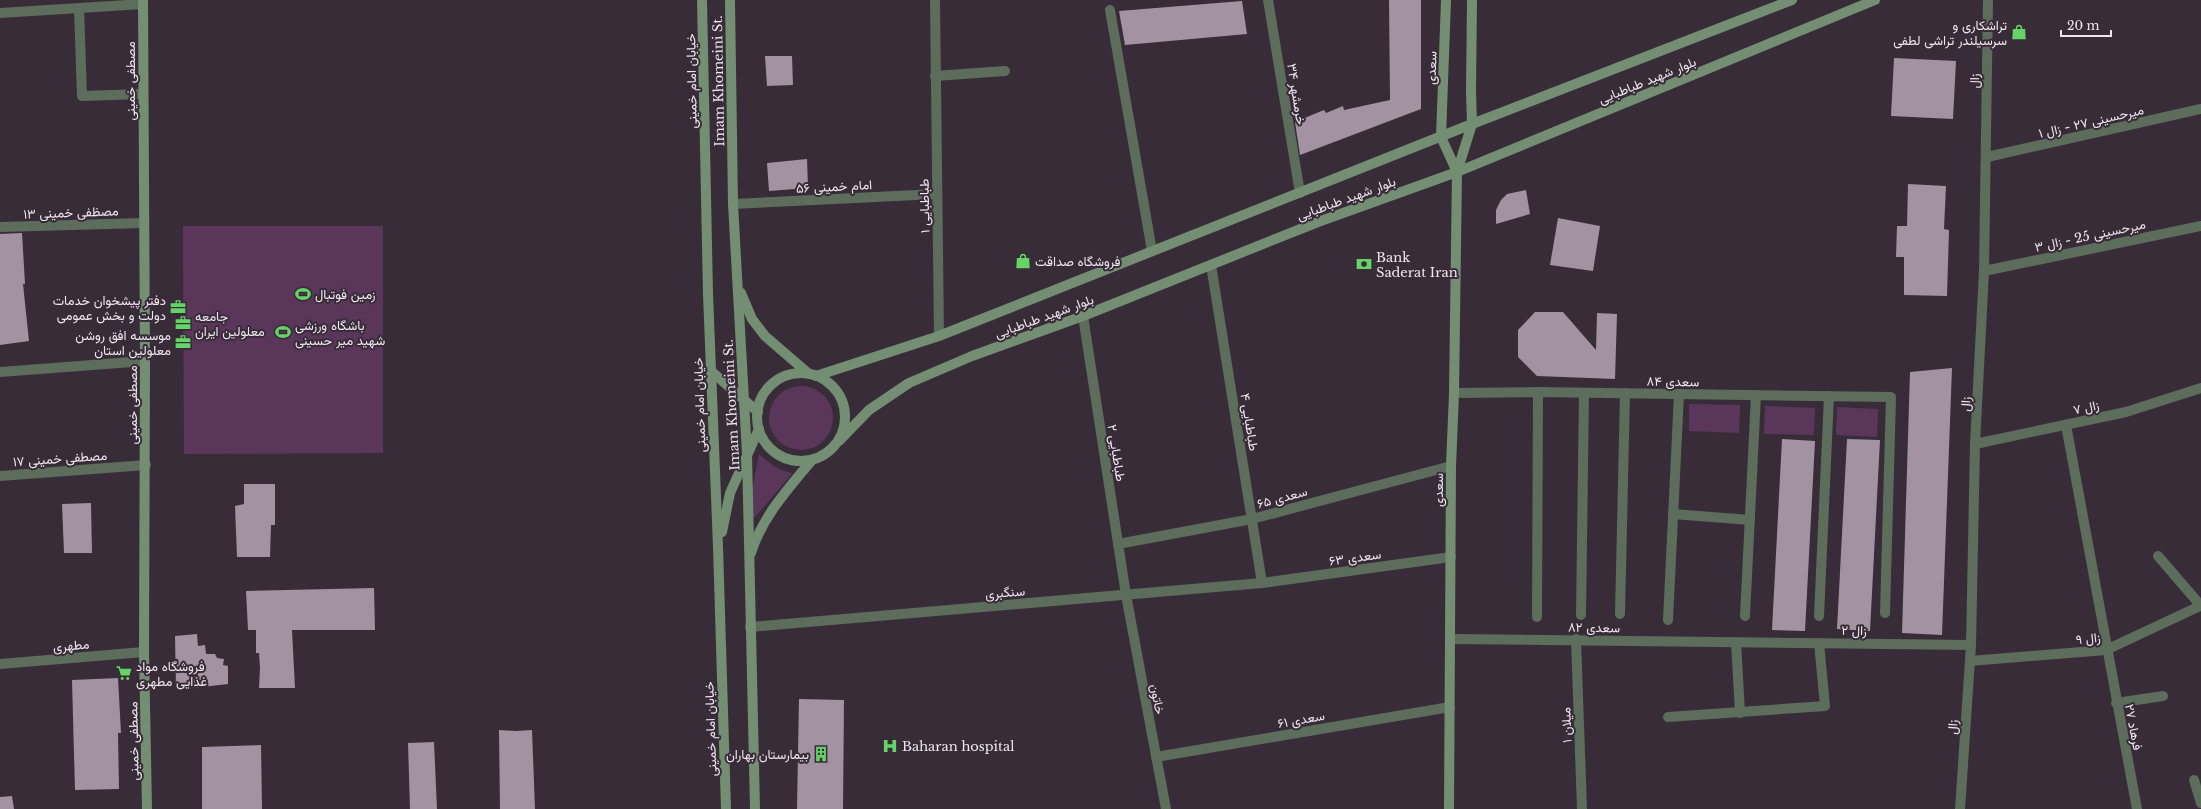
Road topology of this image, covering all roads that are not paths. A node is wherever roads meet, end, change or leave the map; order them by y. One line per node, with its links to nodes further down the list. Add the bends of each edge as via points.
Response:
1 (702, 0): 36 (main road, خیابان امام خمینی)
2 (730, 0): 25 (main road, Imam Khomeini St.)
3 (935, 0): 16 (street, طباطبایی ۱)
4 (1268, 0): 23 (street, خرمشهر ۳۴)
5 (1446, 0): 20 (main road, سعدی)
6 (1472, 0): 19 (main road)
7 (1792, 0): 19 (main road, بلوار شهید طباطبایی)
8 (1875, 0): 22 (main road, بلوار شهید طباطبایی)
9 (1988, 0): 21 (street, زال)
10 (143, 2): 12 (street); 17 (main road, مصطفی خمینی)
11 (57, 5): 12 (street); 14 (street)
12 (80, 8): 17 (street, via 82,96)
13 (1110, 10): 29 (street)
14 (0, 13)
15 (1005, 71): 16 (street)
16 (935, 76): 24 (street, طباطبایی ۱)
17 (143, 94): 26 (main road, مصطفی خمینی)
18 (2201, 109): 21 (street, میرحسینی ۲۷ - زال ۱)
19 (1472, 124): 20 (main road, بلوار شهید طباطبایی); 22 (main road)
20 (1442, 137): 22 (main road); 23 (main road, بلوار شهید طباطبایی)
21 (1986, 157): 31 (street, زال)
22 (1457, 172): 30 (main road, بلوار شهید طباطبایی, via 1318,222); 41 (main road, سعدی)
23 (1300, 193): 29 (main road, بلوار شهید طباطبایی)
24 (937, 194): 25 (street, امام خمینی ۵۶); 34 (street, طباطبایی ۱)
25 (733, 204): 32 (main road, Imam Khomeini St.)
26 (144, 223): 28 (street, مصظفی خمینی ۱۳); 35 (main road, مصطفی خمینی)
27 (2201, 226): 31 (street, میرحسینی 25 - زال ۳)
28 (0, 227)
29 (1152, 251): 34 (main road, بلوار شهید طباطبایی)
30 (1211, 265): 33 (main road, بلوار شهید طباطبایی); 59 (street, طباطبایی ۴)
31 (1984, 270): 52 (street, زال)
32 (738, 286): 38 (main road, via 752,319 765,336); 47 (main road, Imam Khomeini St.)
33 (1083, 316): 51 (main road, بلوار شهید طباطبایی, via 972,356 909,383 869,410); 61 (street, طباطبایی ۲)
34 (939, 336): 38 (main road, بلوار شهید طباطبایی)
35 (145, 361): 37 (street); 55 (main road, مصطفی خمینی)
36 (711, 371): 47 (main road); 62 (main road, خیابان امام خمینی)
37 (0, 372)
38 (813, 375): 48 (main road, via 795,374 781,378 762,398); 51 (main road, via 830,384 840,396 845,411)
39 (2201, 388): 49 (street, زال ۷, via 2126,412)
40 (1538, 392): 41 (street, سعدی ۸۴); 42 (street, سعدی ۸۴); 74 (street)
41 (1454, 393): 56 (main road, سعدی)
42 (1584, 393): 43 (street, سعدی ۸۴); 71 (street)
43 (1625, 393): 44 (street, سعدی ۸۴); 70 (street)
44 (1679, 394): 45 (street, سعدی ۸۴); 58 (street)
45 (1756, 395): 46 (street, سعدی ۸۴); 60 (street)
46 (1829, 396): 69 (street, سعدی ۸۴, via 1890,397); 73 (street)
47 (744, 401): 48 (main road); 53 (main road, Imam Khomeini St.)
48 (758, 412): 50 (main road)
49 (2066, 425): 52 (street, زال ۷); 82 (street, فرهاد ۲۷)
50 (759, 429): 53 (main road); 54 (main road, via 774,452 798,461)
51 (839, 441): 54 (main road, via 832,449)
52 (1975, 444): 81 (street, زال)
53 (747, 454): 62 (main road, via 730,493); 65 (main road, Imam Khomeini St.)
54 (812, 460): 65 (main road, via 781,496 756,535)
55 (146, 465): 57 (street, مصطفی خمینی ۱۷); 83 (main road, مصطفی خمینی)
56 (1451, 466): 59 (street, سعدی ۶۵); 64 (main road, سعدی)
57 (0, 476)
58 (1673, 514): 60 (street); 75 (street)
59 (1252, 519): 61 (street, سعدی ۶۵); 66 (street, طباطبایی ۴)
60 (1750, 520): 72 (street)
61 (1118, 544): 67 (street, طباطبایی ۲)
62 (718, 547): 95 (main road, خیابان امام خمینی)
63 (2158, 556): 68 (street)
64 (1451, 557): 66 (street, سعدی ۶۳); 77 (main road, سعدی)
65 (748, 563): 76 (main road, Imam Khomeini St.)
66 (1262, 583): 67 (street, سنگبری)
67 (1126, 595): 76 (street, سنگبری); 91 (street, خاتون)
68 (2201, 606): 82 (street, زال ۹)
69 (1885, 613)
70 (1620, 614)
71 (1581, 615)
72 (1745, 616)
73 (1819, 616)
74 (1537, 617)
75 (1668, 620)
76 (750, 626): 96 (main road, Imam Khomeini St.)
77 (1452, 639): 78 (street, سعدی ۸۲); 88 (main road, سعدی)
78 (1576, 639): 79 (street, سعدی ۸۲); 99 (street, میلان ۱)
79 (1736, 642): 80 (street, زال ۲); 89 (street)
80 (1819, 643): 81 (street, زال ۲); 89 (street, via 1825,706)
81 (1971, 645): 84 (street, زال)
82 (2106, 650): 84 (street, زال ۹); 87 (street, فرهاد ۲۷)
83 (144, 652): 85 (street, مطهری); 94 (main road, مصطفی خمینی)
84 (1970, 661): 100 (street, زال)
85 (0, 664)
86 (2163, 696): 87 (street)
87 (2116, 703): 101 (street, فرهاد ۲۷)
88 (1450, 707): 91 (street, سعدی ۶۱); 98 (main road, سعدی)
89 (1740, 713): 90 (street)
90 (1668, 717)
91 (1156, 757): 97 (street, خاتون)
92 (2194, 780): 93 (street)
93 (2201, 803)
94 (147, 809)
95 (726, 809)
96 (755, 809)
97 (1166, 809)
98 (1449, 809)
99 (1582, 809)
100 (1960, 809)
101 (2137, 809)

